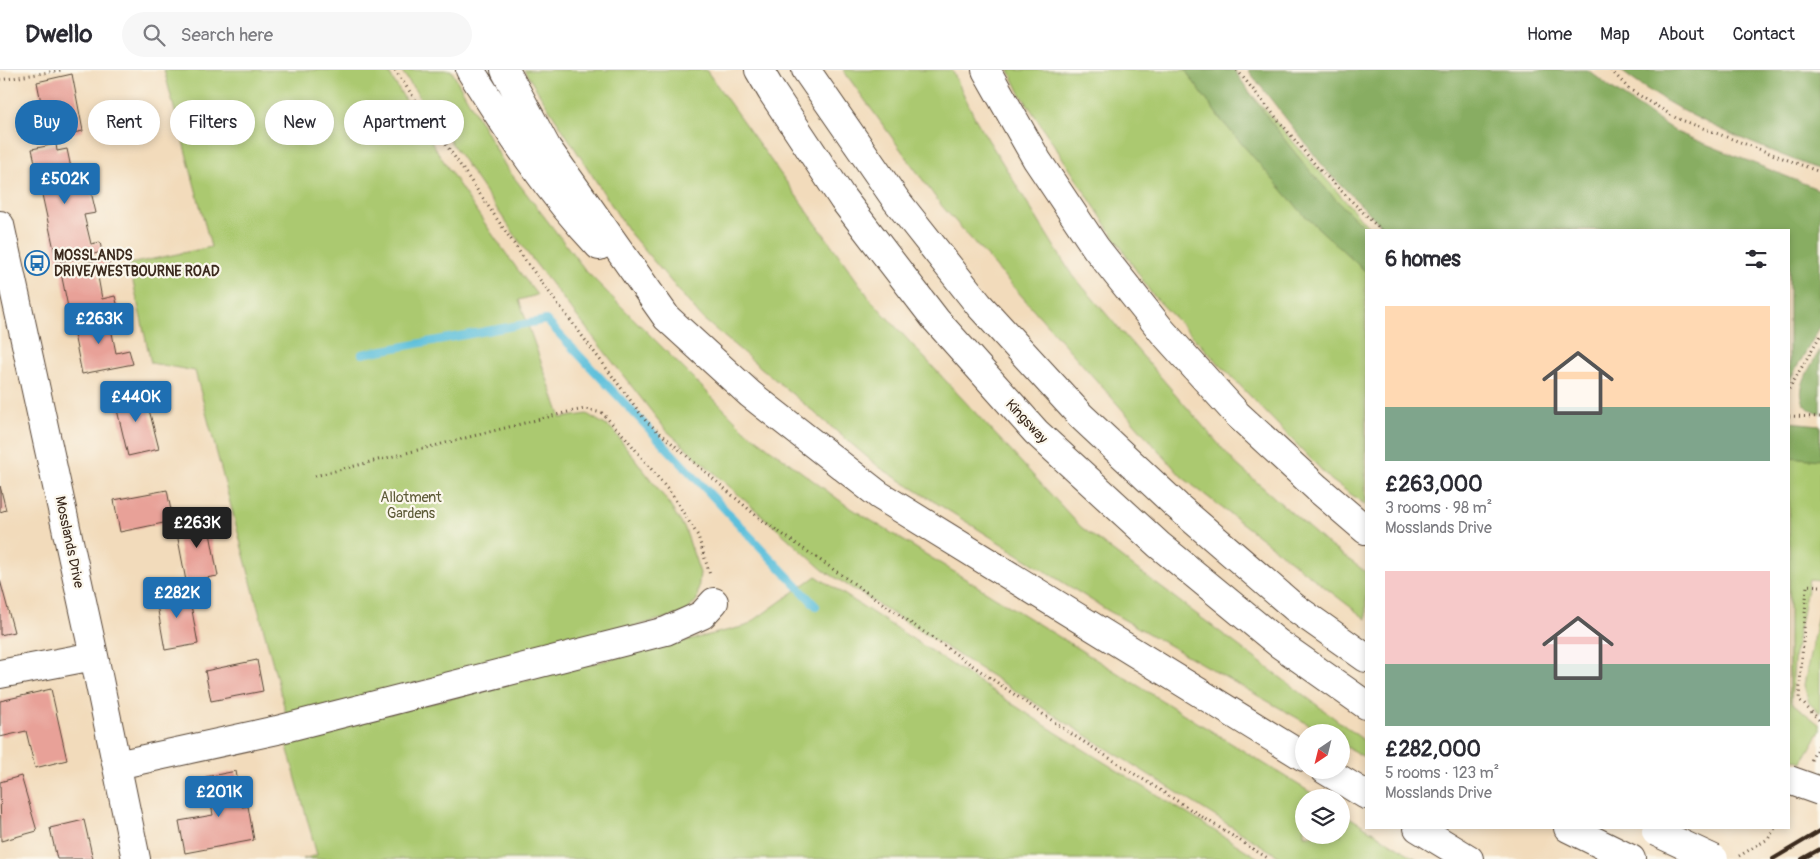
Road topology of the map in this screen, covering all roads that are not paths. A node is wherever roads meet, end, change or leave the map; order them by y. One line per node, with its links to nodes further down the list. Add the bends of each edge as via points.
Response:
1 (470, 70): 8 (main road, via 515,142 578,224)
2 (505, 70): 8 (main road, via 547,148)
3 (759, 70): 14 (main road, Kingsway, via 843,199 936,320 1036,432 1158,545 1278,643)
4 (806, 70): 12 (main road, via 896,200 979,305 1082,416 1177,506 1294,607)
5 (986, 70): 9 (main road, via 1038,160 1096,248 1162,331 1237,414)
6 (0, 225): 7 (main road, Mosslands Drive)
7 (5, 266): 11 (main road, Mosslands Drive)
8 (667, 318): 15 (main road, via 750,394 880,495)
9 (1365, 529)
10 (714, 602): 16 (main road, via 702,615 666,631 276,730)
11 (94, 656): 13 (main road); 16 (main road, Mosslands Drive)
12 (1365, 657)
13 (0, 674)
14 (1365, 704)
15 (1295, 751)
16 (117, 765): 24 (main road, Mosslands Drive)
17 (1339, 779): 20 (main road)
18 (1790, 780): 19 (main road, bridge)
19 (1820, 791)
20 (1365, 795)
21 (1420, 829): 25 (main road)
22 (1570, 829): 26 (main road)
23 (1651, 830): 27 (main road, bridge)
24 (136, 859)
25 (1469, 859)
26 (1630, 859)
27 (1714, 859)

